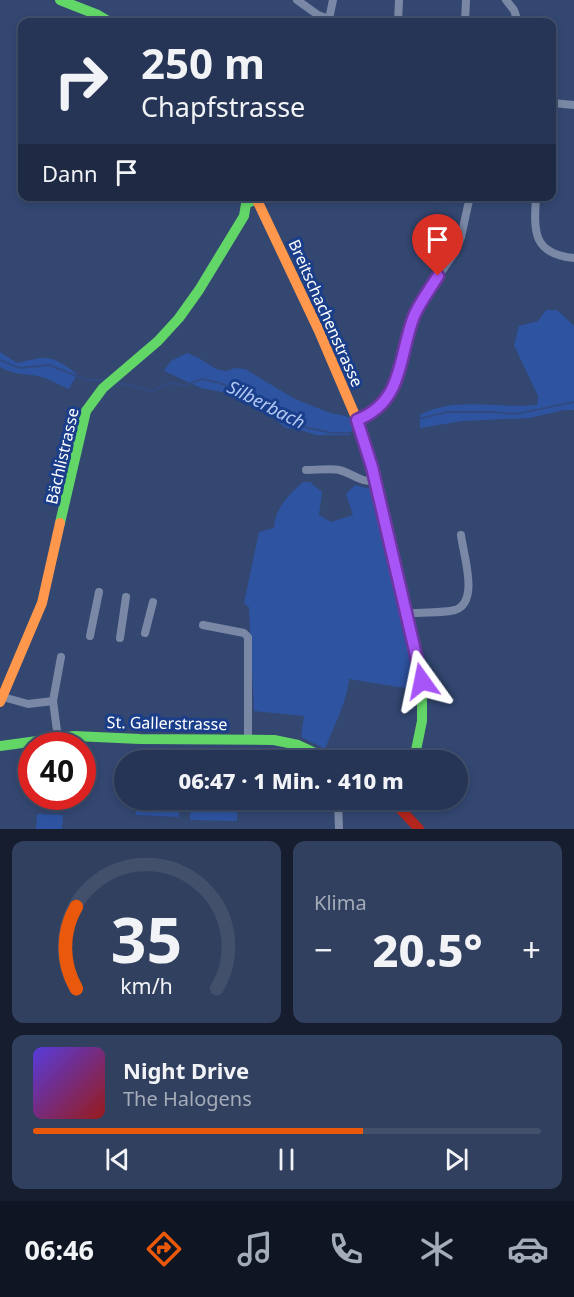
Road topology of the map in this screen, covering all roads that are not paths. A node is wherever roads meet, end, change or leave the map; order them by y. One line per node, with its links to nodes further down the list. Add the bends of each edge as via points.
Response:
1 (60, 0): 7 (street)
2 (297, 0): 8 (street)
3 (333, 0): 9 (street)
4 (399, 0): 10 (street)
5 (466, 0): 11 (street)
6 (506, 0): 12 (street)
7 (103, 18)
8 (324, 18)
9 (331, 18)
10 (398, 18)
11 (465, 18)
12 (517, 18)
13 (556, 103): 14 (street)
14 (574, 105)
15 (251, 201): 33 (street, Bächlistrasse, via 206,279 167,332 104,385 86,411 42,603)
16 (257, 201): 20 (street, Breitschachenstrasse)
17 (469, 201): 20 (street, via 454,252 414,316 390,394 380,407)
18 (536, 201): 19 (street, via 534,228 541,245 555,255)
19 (574, 258)
20 (357, 420): 22 (street, Breitschachenstrasse)
21 (306, 470): 22 (street, via 339,469 354,478)
22 (375, 481): 27 (street, Breitschachenstrasse)
23 (461, 535): 27 (street, via 469,584 465,604 448,611)
24 (99, 592): 30 (street)
25 (126, 597): 31 (street)
26 (153, 602): 29 (street)
27 (407, 614): 41 (street, Breitschachenstrasse, via 424,703)
28 (203, 625): 37 (street, via 248,636)
29 (145, 633)
30 (90, 636)
31 (120, 638)
32 (61, 657): 34 (street)
33 (2, 700): 34 (street, via 28,704)
34 (53, 701): 35 (street)
35 (57, 732)
36 (96, 737): 37 (street, St. Gallerstrasse)
37 (248, 740): 40 (street, St. Gallerstrasse, via 289,743)
38 (18, 744): 39 (street, St. Gallerstrasse)
39 (0, 746)
40 (306, 750)
41 (416, 750)
42 (338, 810): 44 (street)
43 (403, 810): 45 (street)
44 (339, 829)
45 (419, 829)

